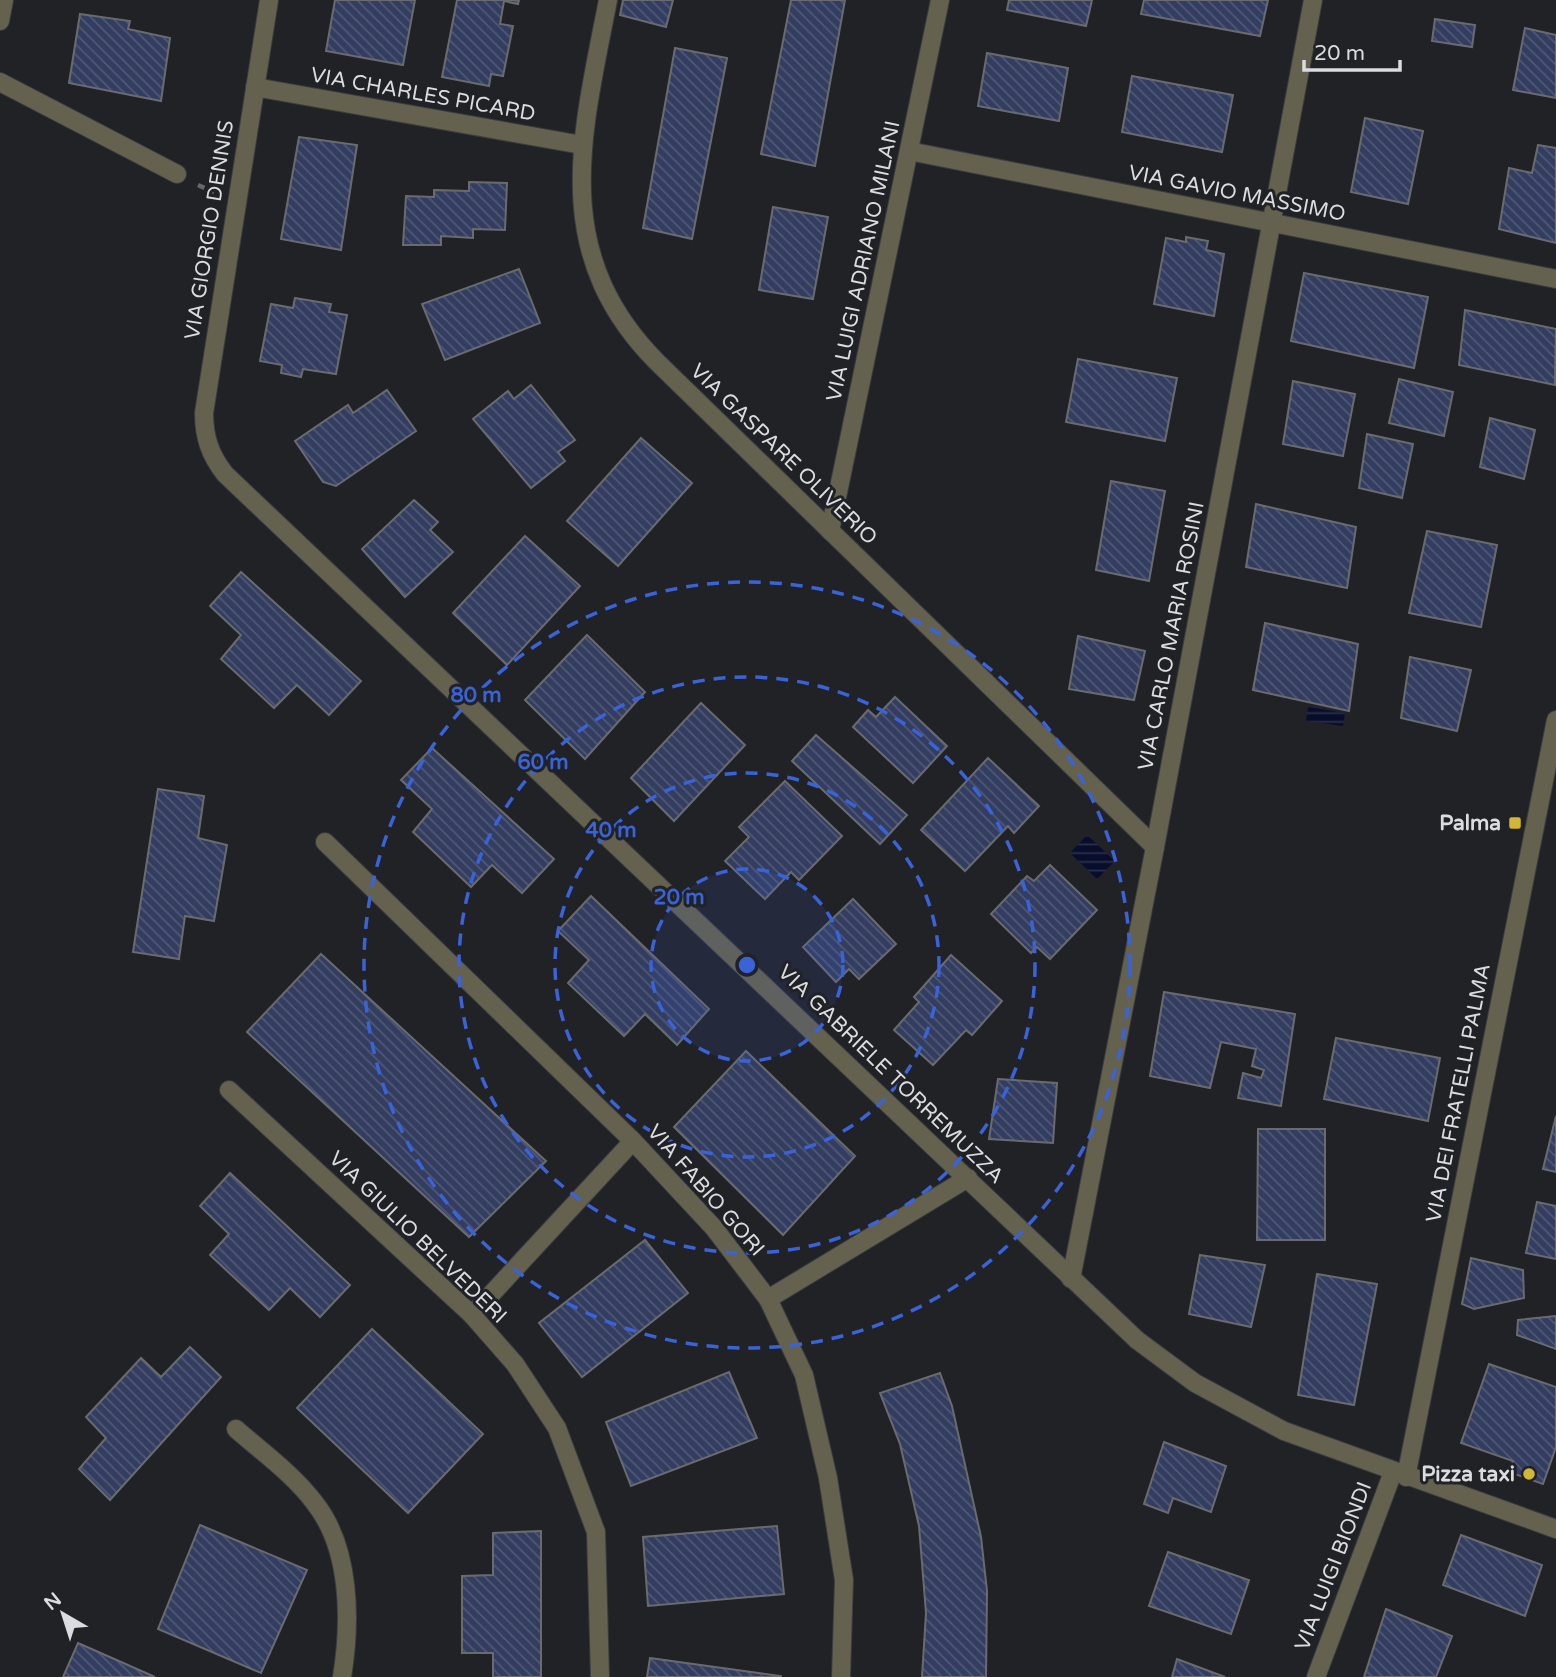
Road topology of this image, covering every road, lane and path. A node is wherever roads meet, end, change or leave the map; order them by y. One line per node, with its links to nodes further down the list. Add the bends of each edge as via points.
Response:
1 (4, 0): 6 (street)
2 (269, 0): 8 (street, VIA GIORGIO DENNIS)
3 (608, 0): 9 (street, VIA GASPARE OLIVERIO)
4 (940, 0): 10 (street, VIA LUIGI ADRIANO MILANI)
5 (1313, 0): 13 (street, VIA CARLO MARIA ROSINI)
6 (0, 21)
7 (0, 82): 11 (street)
8 (255, 87): 9 (street, VIA CHARLES PICARD); 12 (street, VIA GIORGIO DENNIS)
9 (582, 145): 16 (street, VIA GASPARE OLIVERIO, via 583,205 590,248 599,282 619,317 644,348)
10 (909, 151): 13 (street, VIA GAVIO MASSIMO); 16 (street, VIA LUIGI ADRIANO MILANI)
11 (177, 174): 12 (path)
12 (235, 203): 15 (street, VIA GIORGIO DENNIS, via 204,413 206,440)
13 (1271, 223): 14 (street, VIA GAVIO MASSIMO); 20 (street, VIA CARLO MARIA ROSINI)
14 (1556, 279)
15 (218, 465): 23 (street, VIA GABRIELE TORREMUZZA)
16 (830, 531): 20 (street, VIA GASPARE OLIVERIO)
17 (1556, 720): 18 (street, VIA DEI FRATELLI PALMA)
18 (1553, 746): 28 (street, VIA DEI FRATELLI PALMA)
19 (325, 842): 22 (street, VIA FABIO GORI)
20 (1155, 847): 24 (street, VIA CARLO MARIA ROSINI)
21 (229, 1090): 26 (street, VIA GIULIO BELVEDERI)
22 (633, 1141): 25 (street, VIA FABIO GORI, via 714,1228); 26 (street)
23 (968, 1178): 24 (street, VIA GABRIELE TORREMUZZA); 25 (street)
24 (1071, 1279): 28 (street, VIA GABRIELE TORREMUZZA, via 1137,1340 1195,1384 1284,1431)
25 (768, 1298): 32 (street, VIA FABIO GORI, via 804,1375 828,1478 844,1580)
26 (472, 1315): 31 (street, VIA GIULIO BELVEDERI, via 514,1364 557,1428 596,1532)
27 (236, 1429): 30 (street, via 310,1497 334,1537 346,1612)
28 (1400, 1474): 29 (street, VIA GABRIELE TORREMUZZA); 33 (street, VIA LUIGI BIONDI)
29 (1556, 1529)
30 (342, 1677)
31 (600, 1677)
32 (841, 1677)
33 (1316, 1677)

